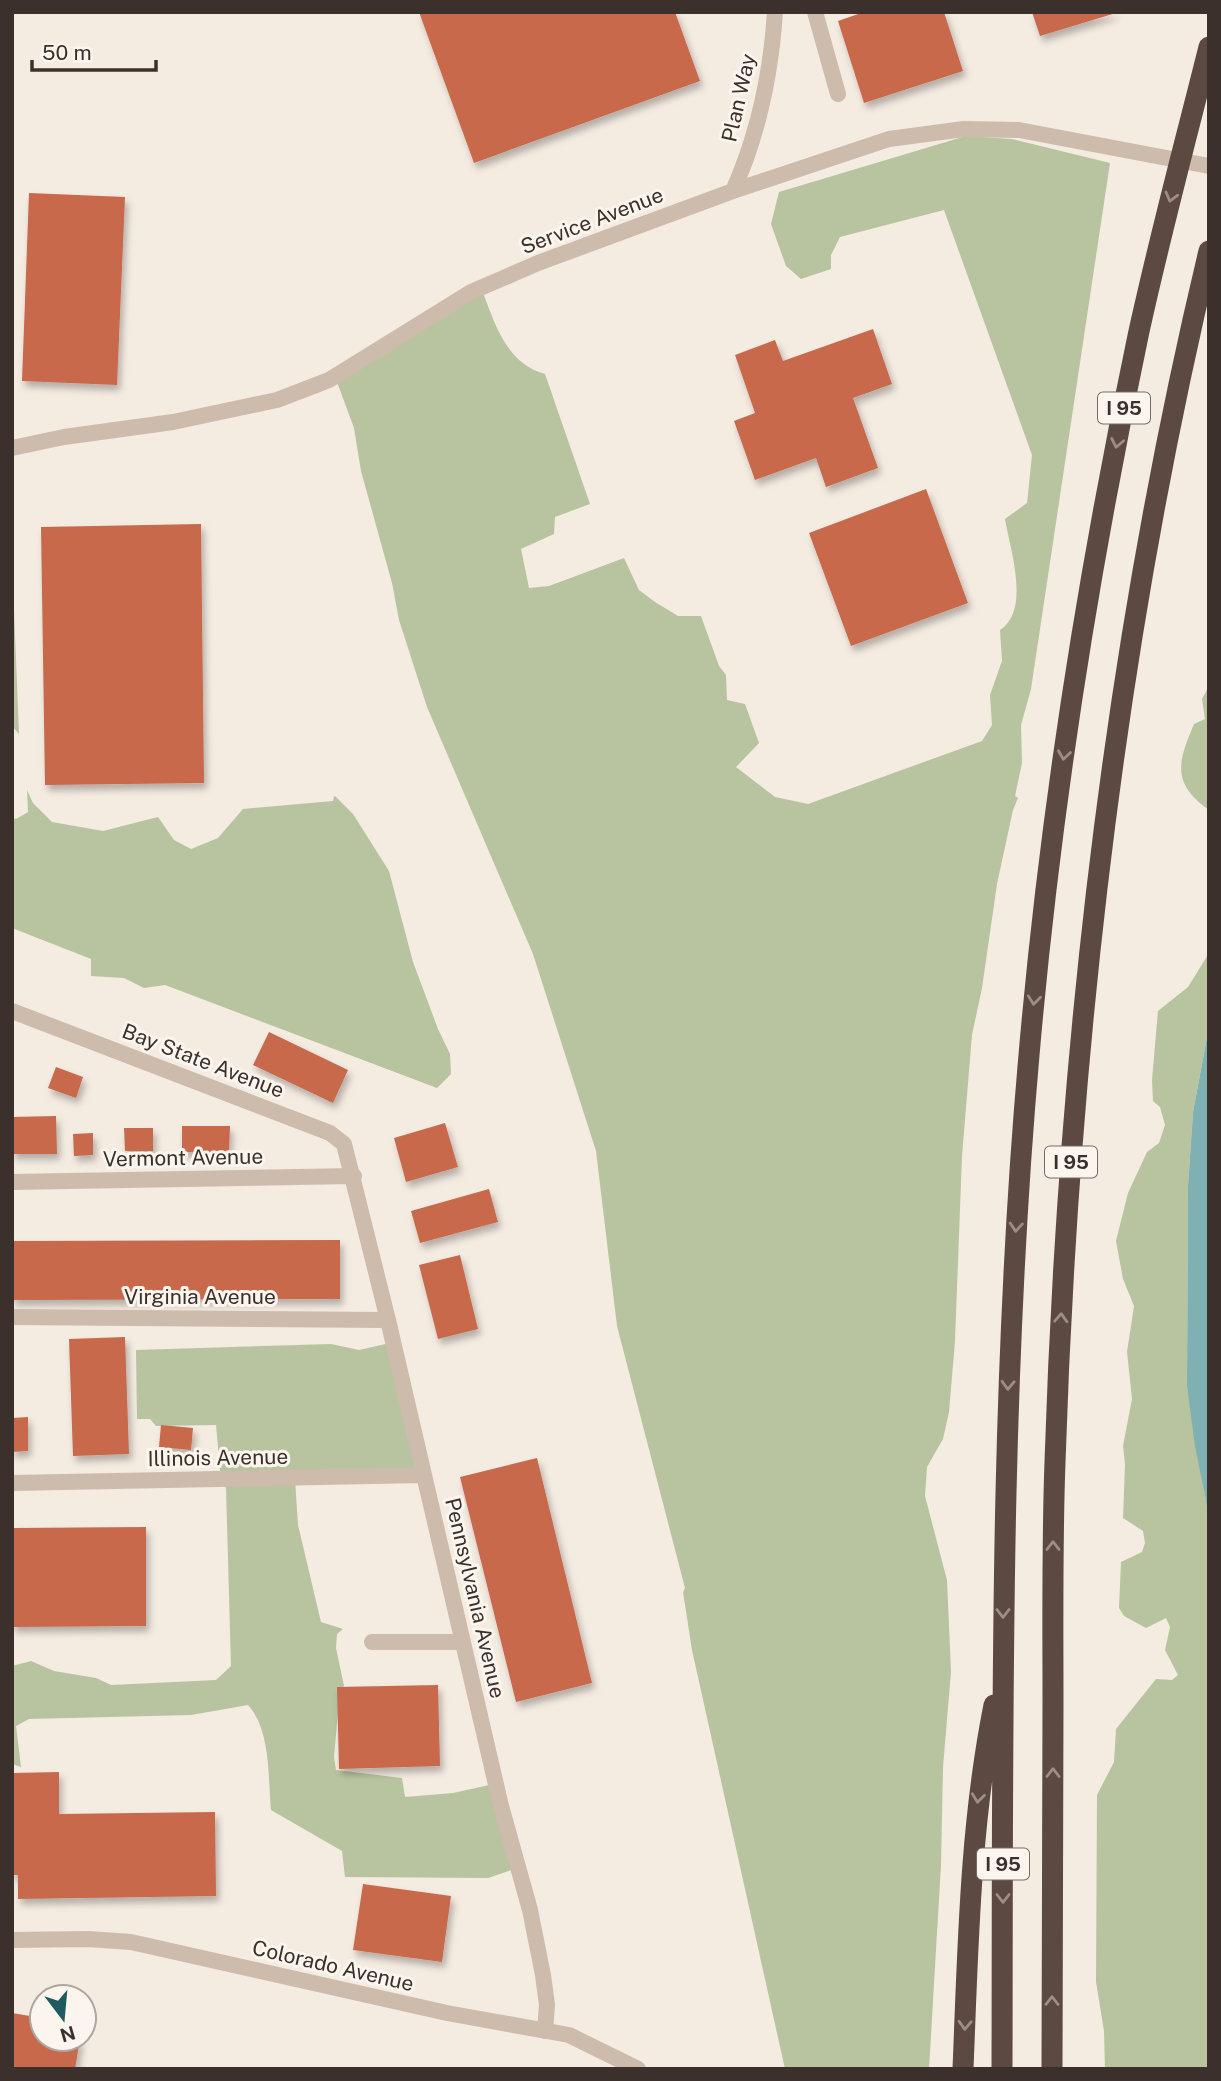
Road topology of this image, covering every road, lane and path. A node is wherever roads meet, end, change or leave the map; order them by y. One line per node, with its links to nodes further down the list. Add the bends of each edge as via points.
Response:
1 (775, 12): 6 (street, Plan Way, via 773,48 759,111)
2 (815, 12): 4 (street)
3 (1209, 47): 18 (highway, I 95, one-way to 18, via 1127,391 1087,605 1051,849 1029,1053 1013,1269)
4 (838, 94)
5 (1209, 166): 6 (street, Service Avenue, via 1019,130 964,129 889,139)
6 (733, 191): 8 (street, Service Avenue, via 471,292 329,380 277,401)
7 (1209, 251): 24 (highway, I 95, one-way to 7, via 1055,1452 1063,1269 1081,1040 1100,861 1135,621)
8 (12, 448)
9 (12, 1010): 10 (street, Bay State Avenue, via 330,1133 344,1144)
10 (354, 1176): 11 (street, Vermont Avenue); 13 (street, Pennsylvania Avenue)
11 (12, 1182)
12 (12, 1317): 13 (street, Virginia Avenue)
13 (388, 1320): 14 (street, Pennsylvania Avenue)
14 (425, 1475): 15 (street, Illinois Avenue); 17 (street, Pennsylvania Avenue)
15 (12, 1483)
16 (372, 1642): 17 (street)
17 (463, 1642): 20 (street, Pennsylvania Avenue, via 532,1923 547,2005)
18 (1003, 1658): 22 (highway, one-way to 22, via 976,1811); 23 (highway, I 95, one-way to 23)
19 (12, 1940): 20 (street, Colorado Avenue, via 131,1942)
20 (545, 2031): 21 (street, Colorado Avenue, via 569,2035)
21 (638, 2069)
22 (963, 2069)
23 (1002, 2069)
24 (1054, 2069)

